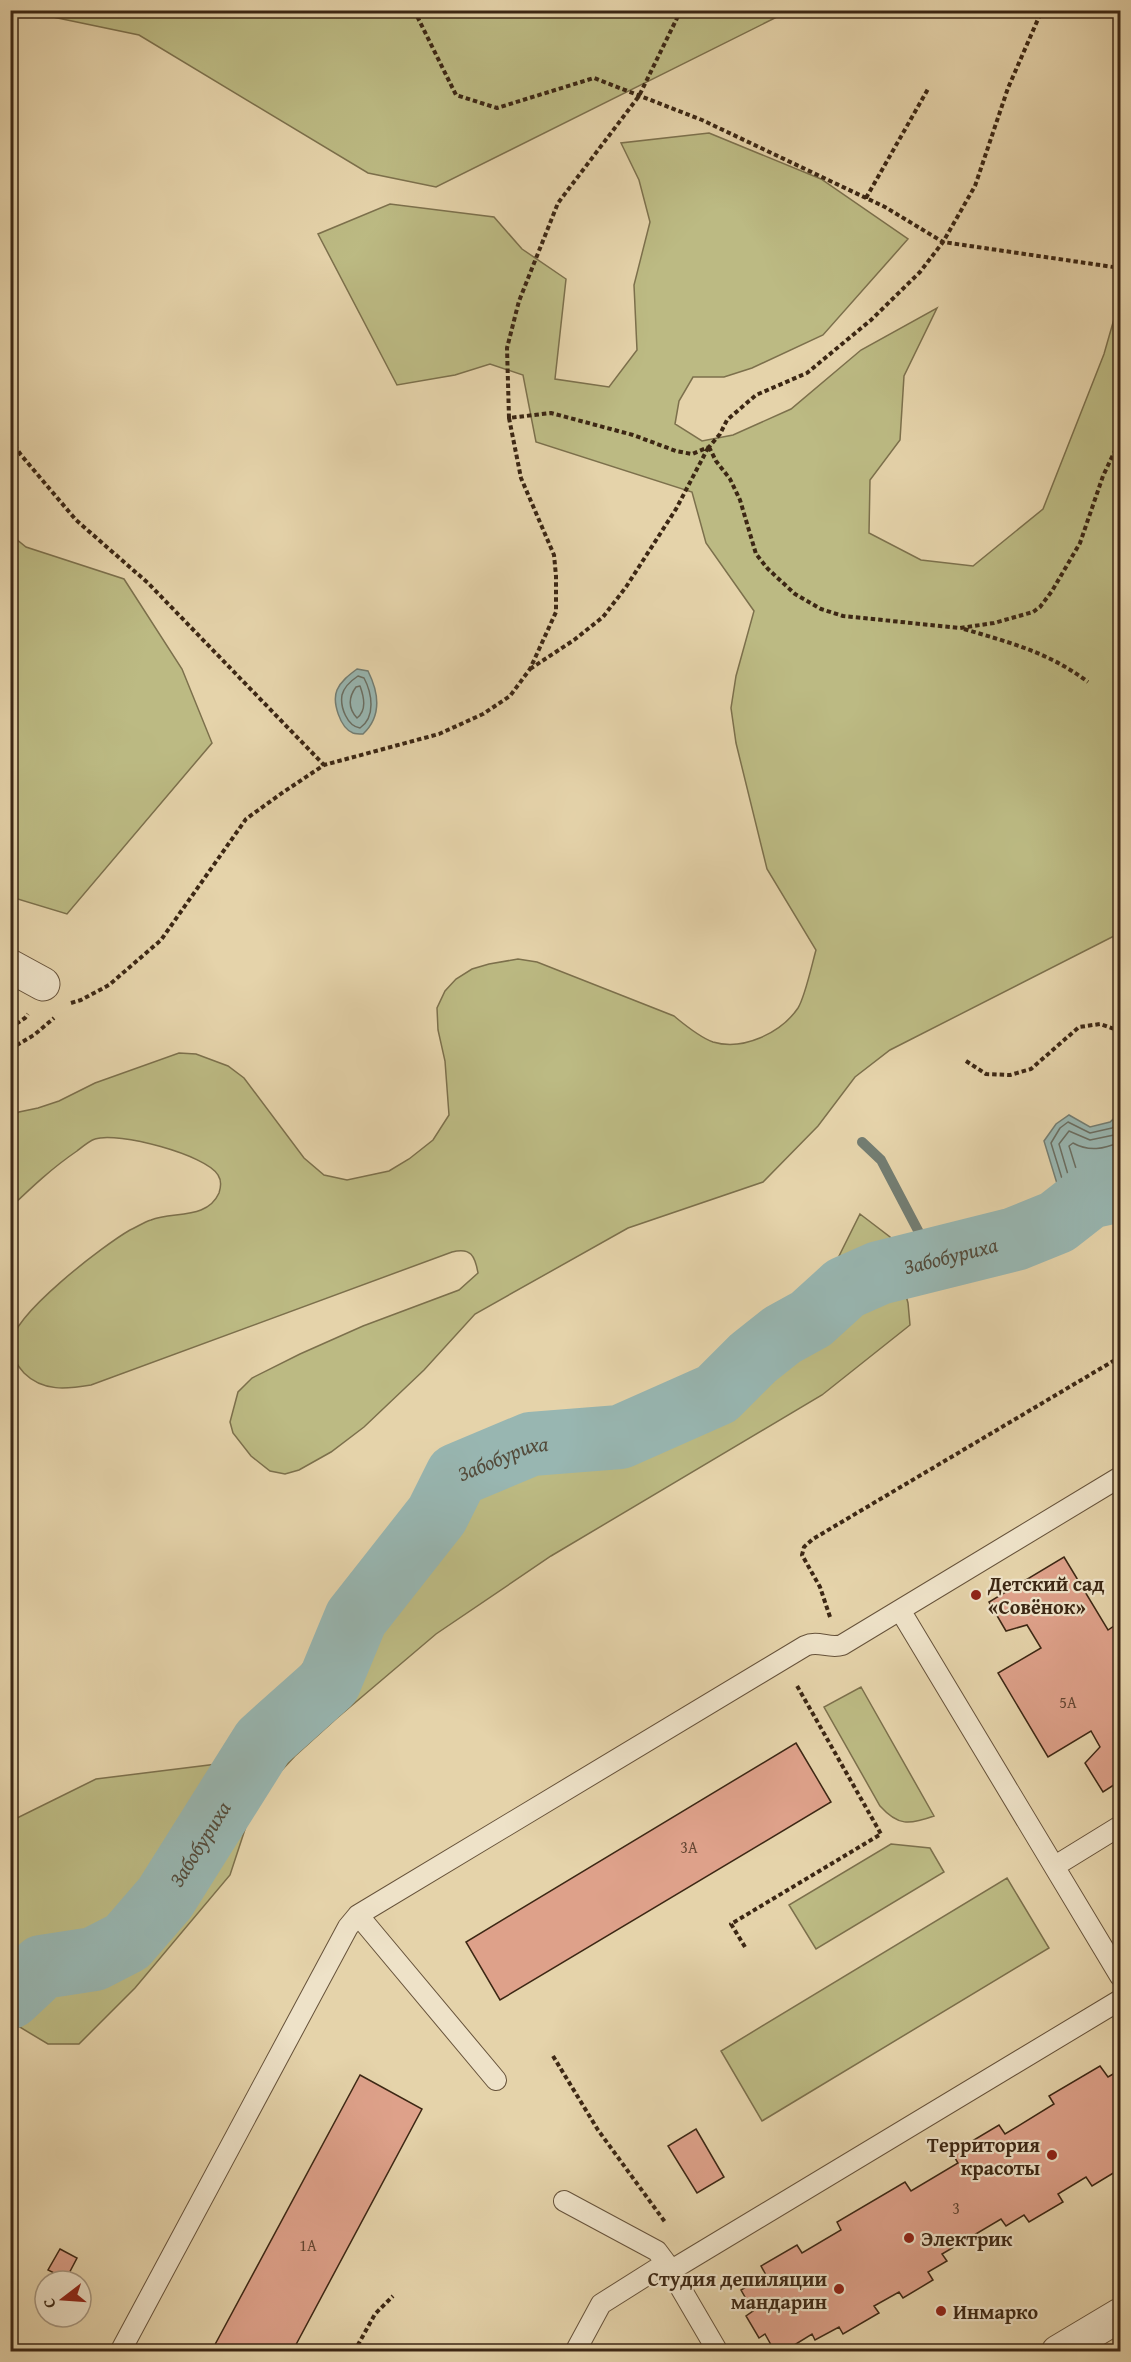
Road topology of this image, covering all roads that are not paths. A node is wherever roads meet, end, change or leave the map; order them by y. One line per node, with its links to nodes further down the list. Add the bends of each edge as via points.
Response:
1 (10, 966): 2 (street)
2 (43, 984)
3 (1120, 1477): 4 (lane)
4 (900, 1610): 6 (lane); 7 (lane, via 842,1645 812,1642)
5 (1120, 1826): 6 (lane)
6 (1055, 1866): 8 (lane)
7 (358, 1915): 10 (lane); 14 (lane, via 348,1927)
8 (1120, 1976)
9 (1120, 2000): 12 (lane, via 691,2258)
10 (496, 2080)
11 (564, 2201): 12 (lane, via 646,2244 657,2251)
12 (668, 2267): 15 (lane, via 602,2304); 16 (lane)
13 (1120, 2315): 17 (street)
14 (120, 2352)
15 (575, 2352)
16 (718, 2352)
17 (1058, 2352)

